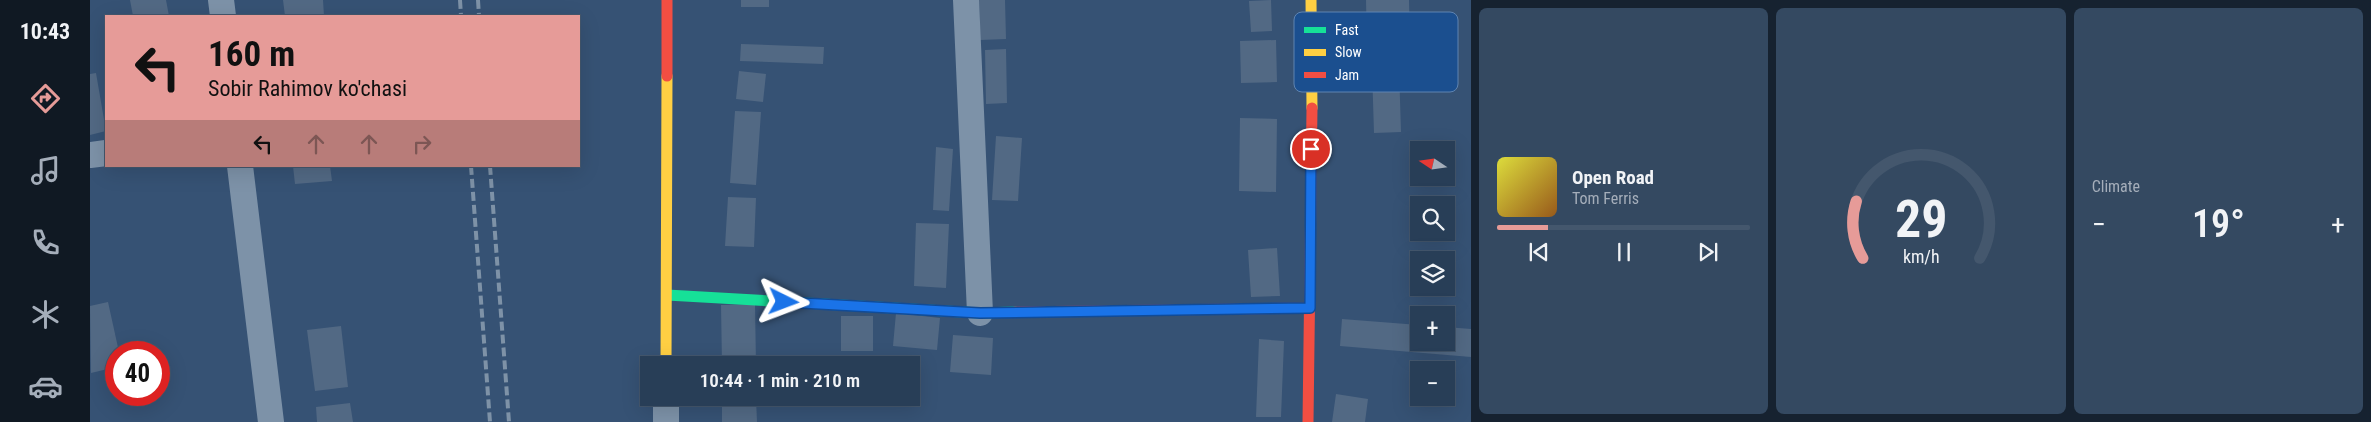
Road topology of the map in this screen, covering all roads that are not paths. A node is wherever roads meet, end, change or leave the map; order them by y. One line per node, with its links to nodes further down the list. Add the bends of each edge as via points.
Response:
1 (221, 0): 4 (street)
2 (667, 0): 9 (street)
3 (966, 0): 11 (street)
4 (223, 15)
5 (1311, 92): 10 (street)
6 (105, 153): 7 (street)
7 (90, 156)
8 (240, 167): 14 (street)
9 (667, 295): 11 (street); 12 (street)
10 (1310, 308): 11 (street); 16 (street)
11 (980, 313)
12 (666, 356)
13 (666, 406): 15 (street)
14 (271, 422)
15 (666, 422)
16 (1308, 422)

